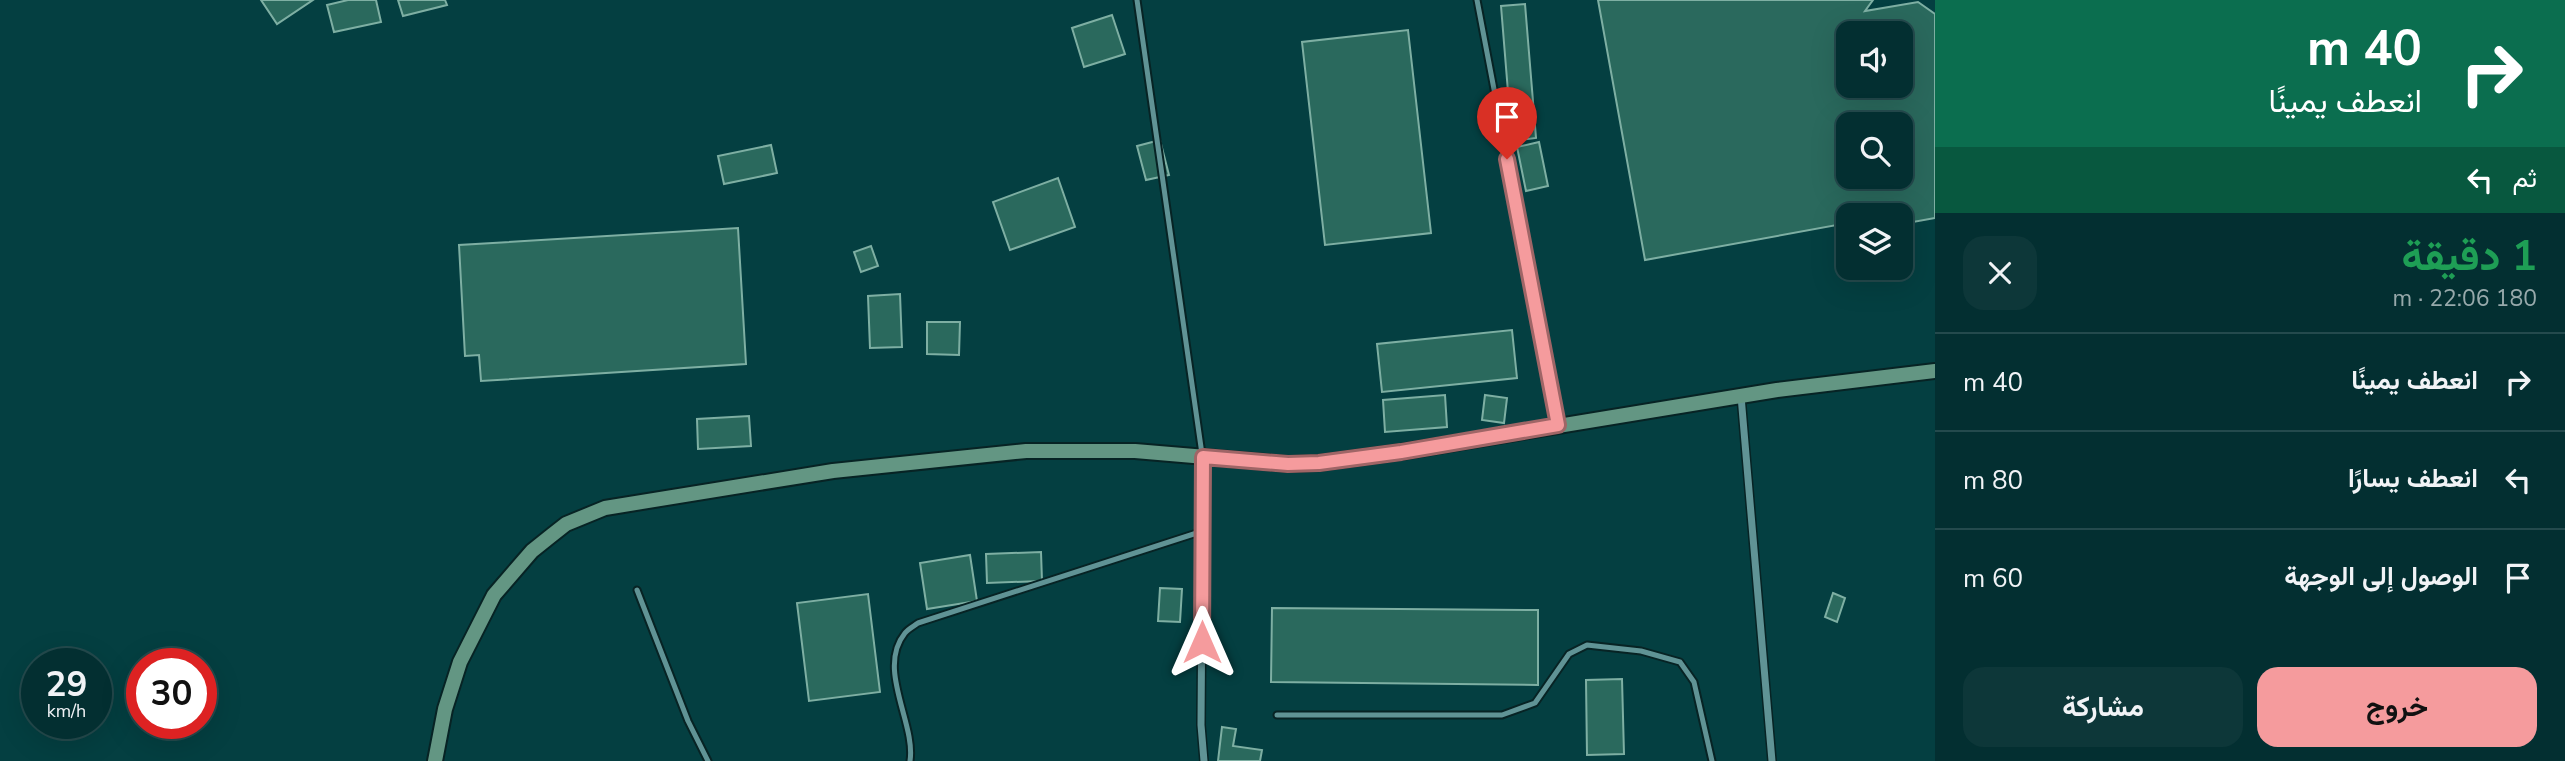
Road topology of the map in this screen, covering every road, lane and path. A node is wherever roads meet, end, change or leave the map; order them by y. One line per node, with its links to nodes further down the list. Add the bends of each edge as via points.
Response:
1 (1137, 0): 6 (lane)
2 (1477, 0): 5 (lane)
3 (1935, 371): 4 (main road)
4 (1741, 395): 5 (main road); 15 (street)
5 (1558, 425): 6 (main road, via 1319,463)
6 (1203, 457): 7 (street); 10 (main road, via 1135,451 1026,451 832,471 588,514 566,524 532,551 494,594 460,662)
7 (1203, 531): 12 (lane, via 918,623 904,633 895,657 898,694 912,749); 13 (street)
8 (637, 590): 11 (lane)
9 (1277, 715): 14 (lane, via 1502,715 1535,703 1569,654 1587,645 1641,651 1680,662 1694,681)
10 (435, 761)
11 (708, 761)
12 (909, 761)
13 (1204, 761)
14 (1712, 761)
15 (1772, 761)

